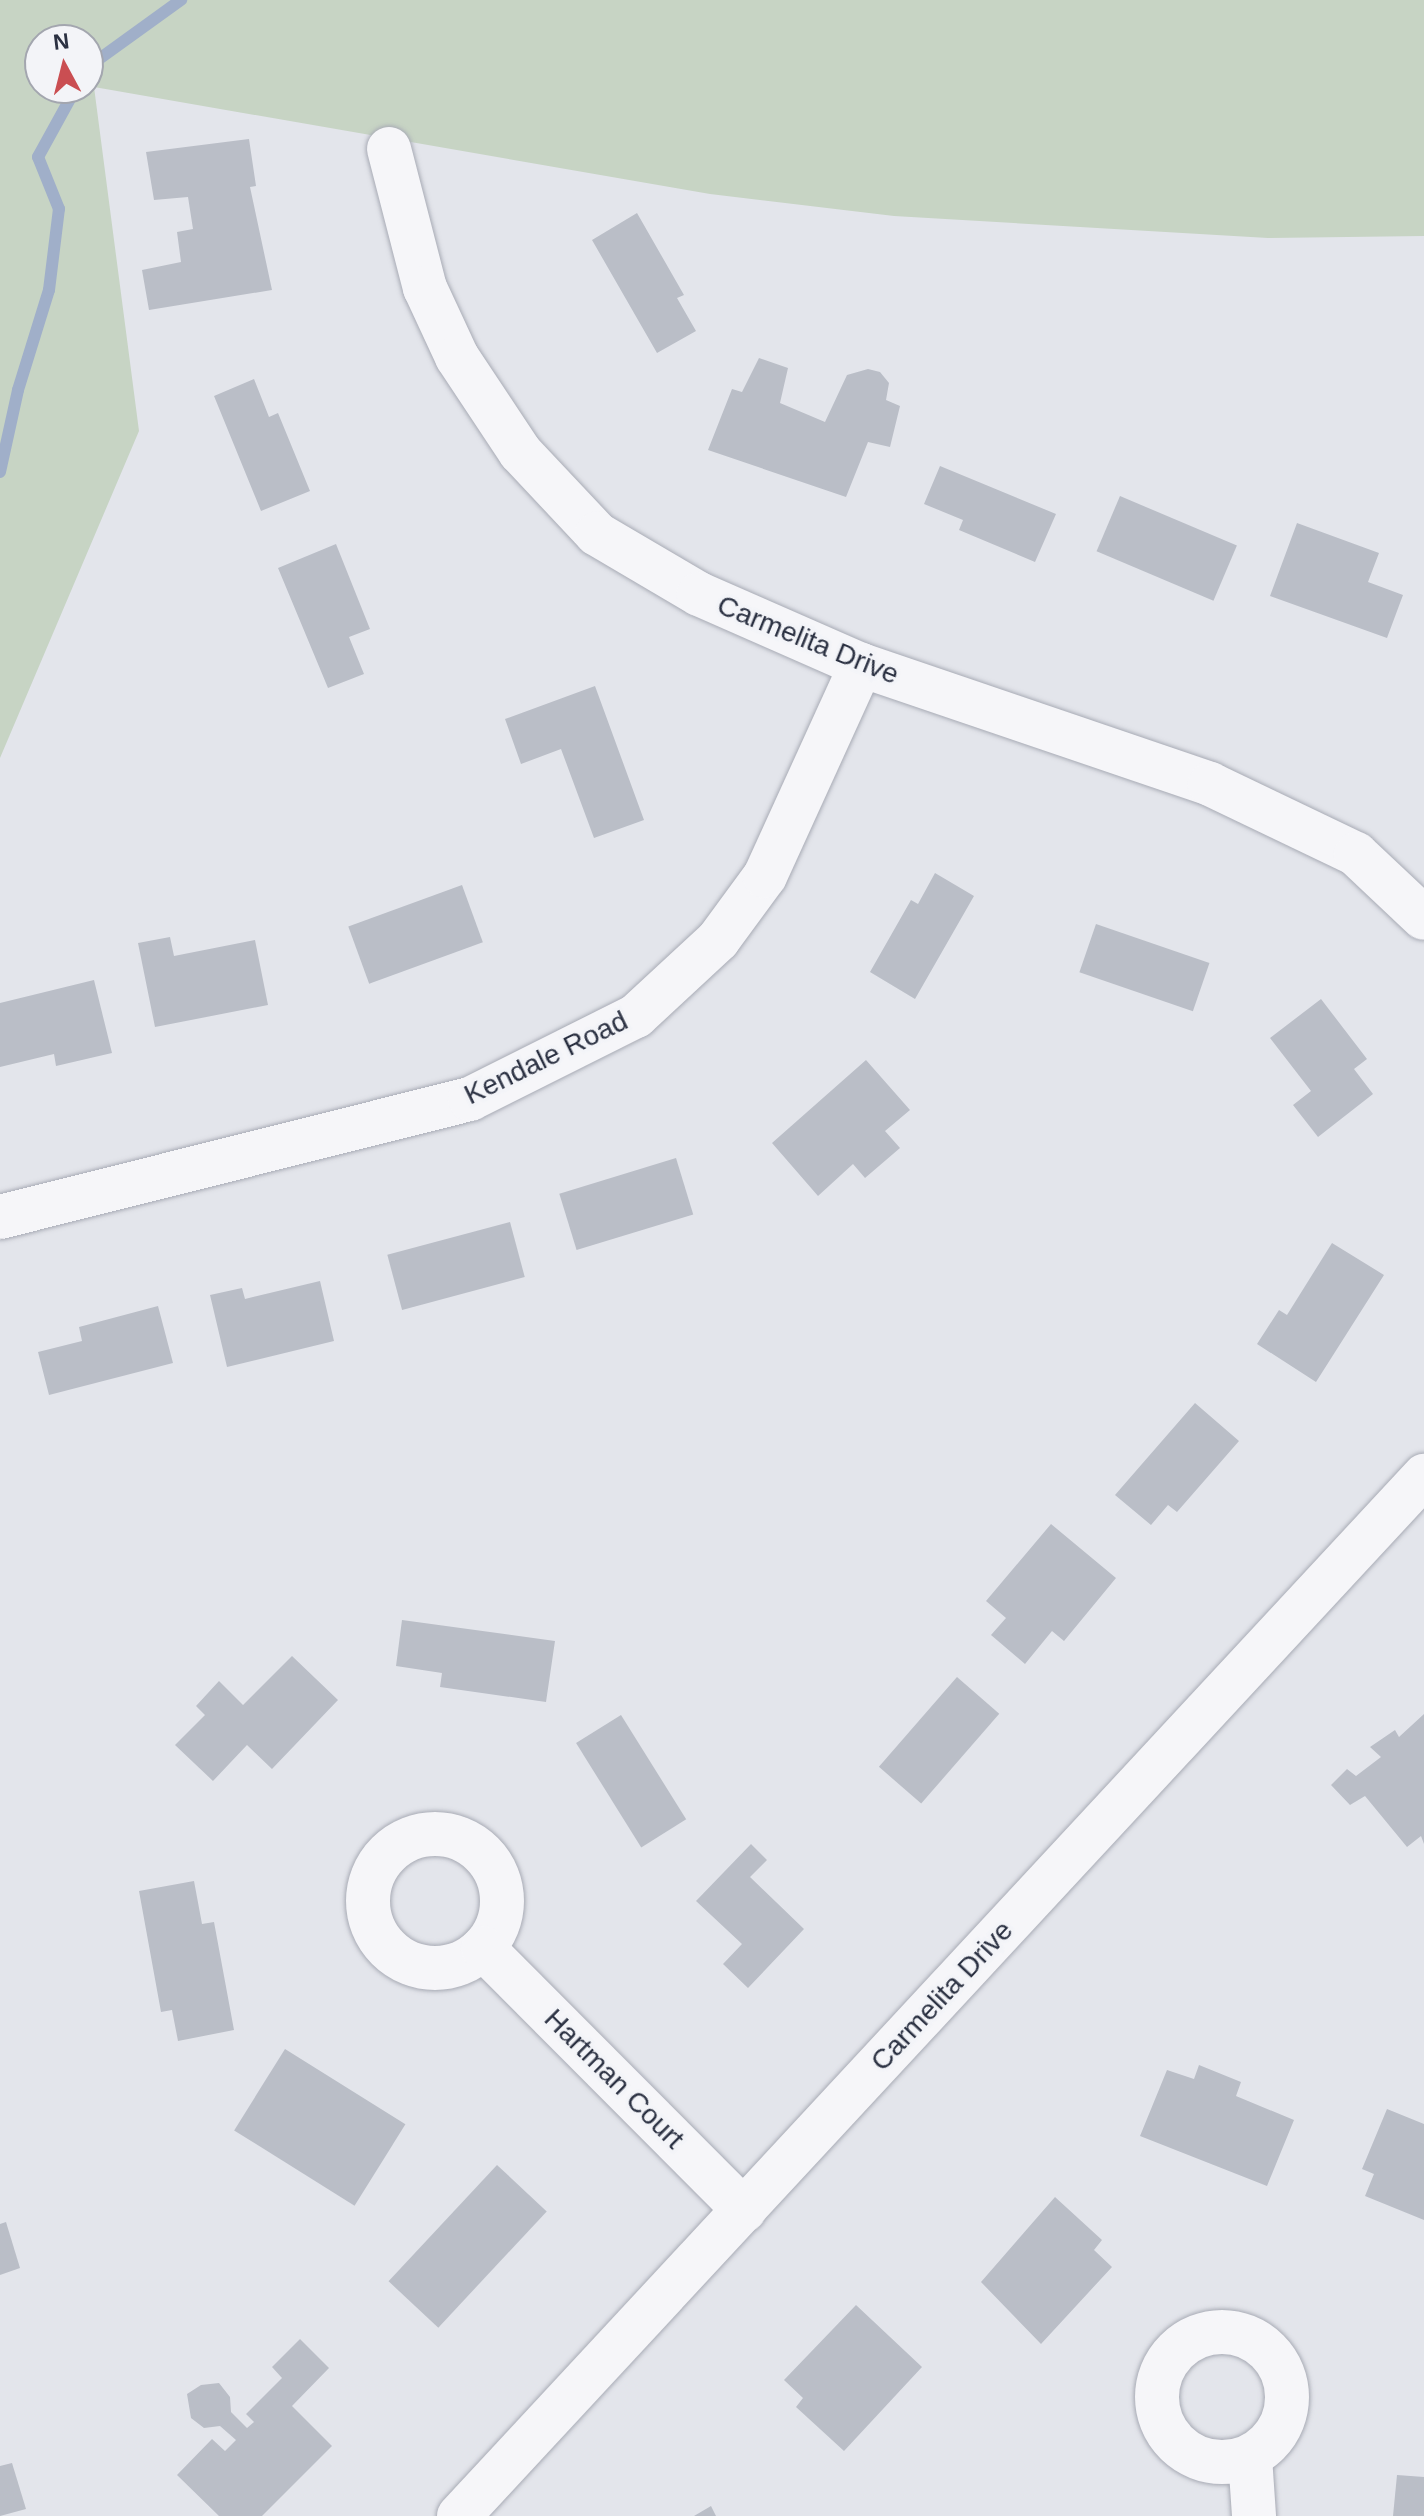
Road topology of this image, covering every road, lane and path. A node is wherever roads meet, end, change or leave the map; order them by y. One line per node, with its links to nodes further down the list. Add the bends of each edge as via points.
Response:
1 (389, 149): 2 (street, Carmelita Drive, via 425,288 457,357 520,452 597,534 699,594)
2 (861, 665): 3 (street, Carmelita Drive, via 1210,784 1356,854); 4 (street, Kendale Road, via 765,876 718,940 636,1016 470,1099)
3 (1424, 918)
4 (0, 1217)
5 (1424, 1476): 7 (street, Carmelita Drive)
6 (483, 1948): 7 (street, Hartman Court)
7 (744, 2210): 9 (street, Carmelita Drive)
8 (1250, 2457): 10 (street)
9 (474, 2510)
10 (1254, 2516)

